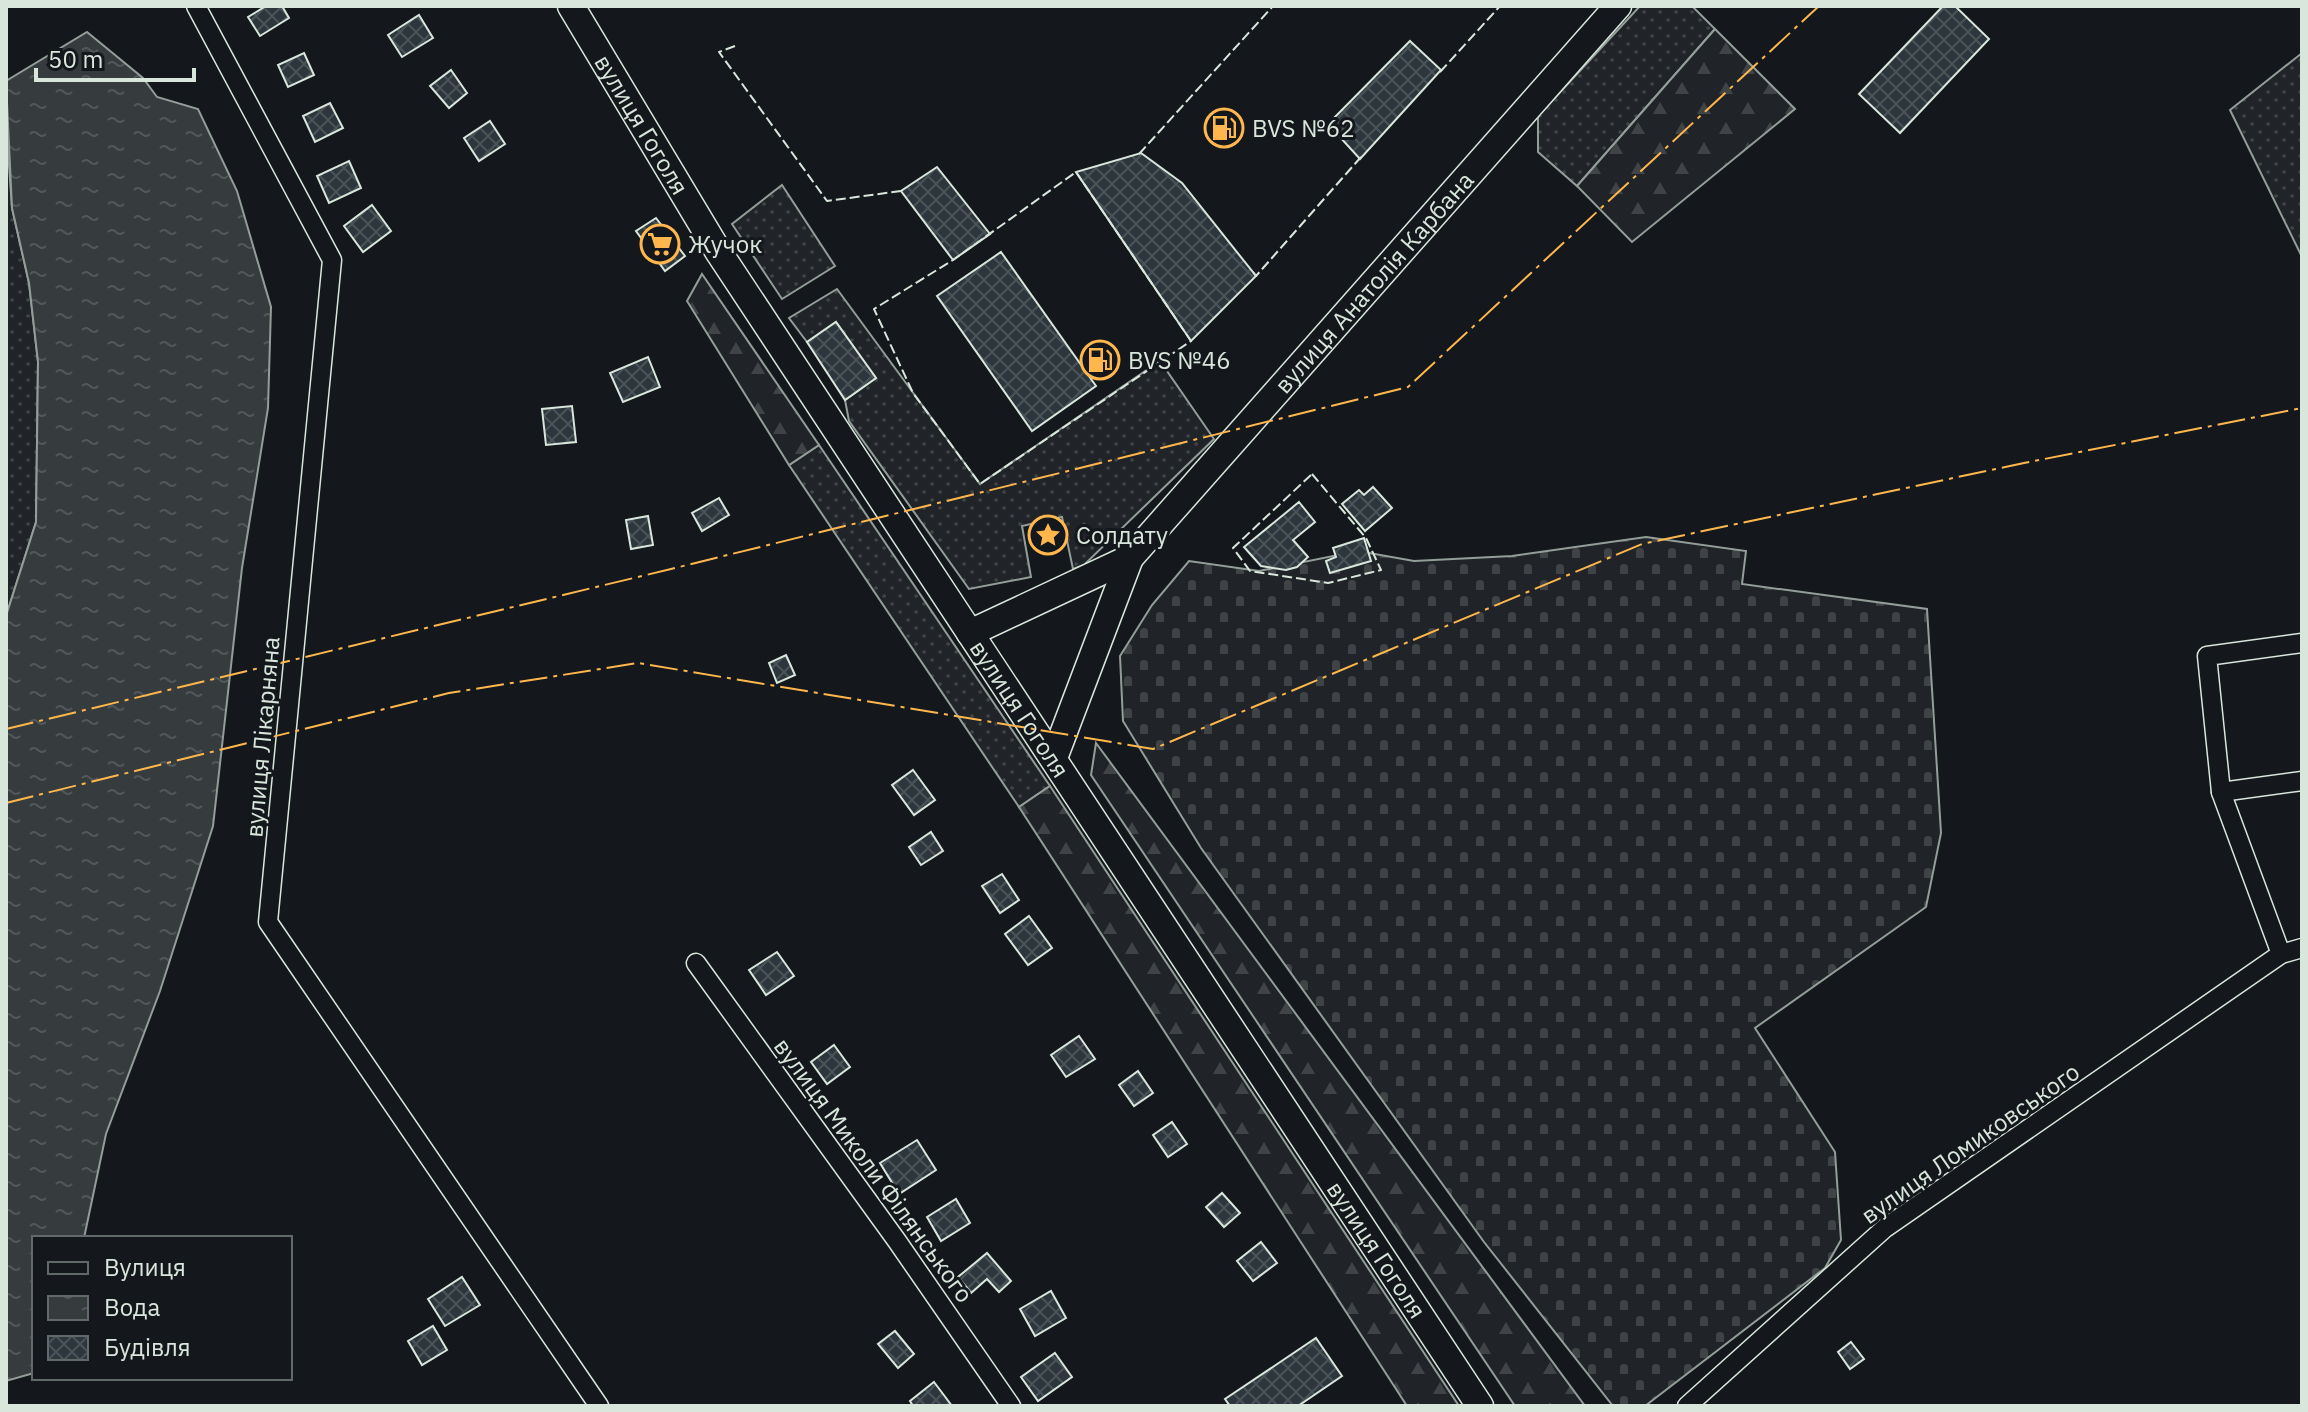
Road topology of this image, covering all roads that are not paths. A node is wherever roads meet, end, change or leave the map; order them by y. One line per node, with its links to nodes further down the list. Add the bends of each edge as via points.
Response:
1 (196, 6): 13 (street, вулиця Лікарняна, via 332,260 268,922)
2 (571, 6): 5 (street, вулиця Гоголя, via 718,251)
3 (1618, 6): 4 (street, вулиця Анатолія Карбана)
4 (1130, 558): 5 (street); 7 (street)
5 (970, 633): 7 (street, вулиця Гоголя)
6 (2302, 643): 9 (street, via 2207,656)
7 (1054, 758): 15 (street, вулиця Гоголя)
8 (2302, 781): 9 (street)
9 (2221, 792): 11 (street)
10 (2302, 948): 11 (street, вулиця Ломиковського)
11 (2281, 954): 16 (street, вулиця Ломиковського, via 1885,1228)
12 (696, 963): 14 (street, вулиця Миколи Філянського)
13 (599, 1406)
14 (1011, 1406)
15 (1480, 1406)
16 (1687, 1406)

